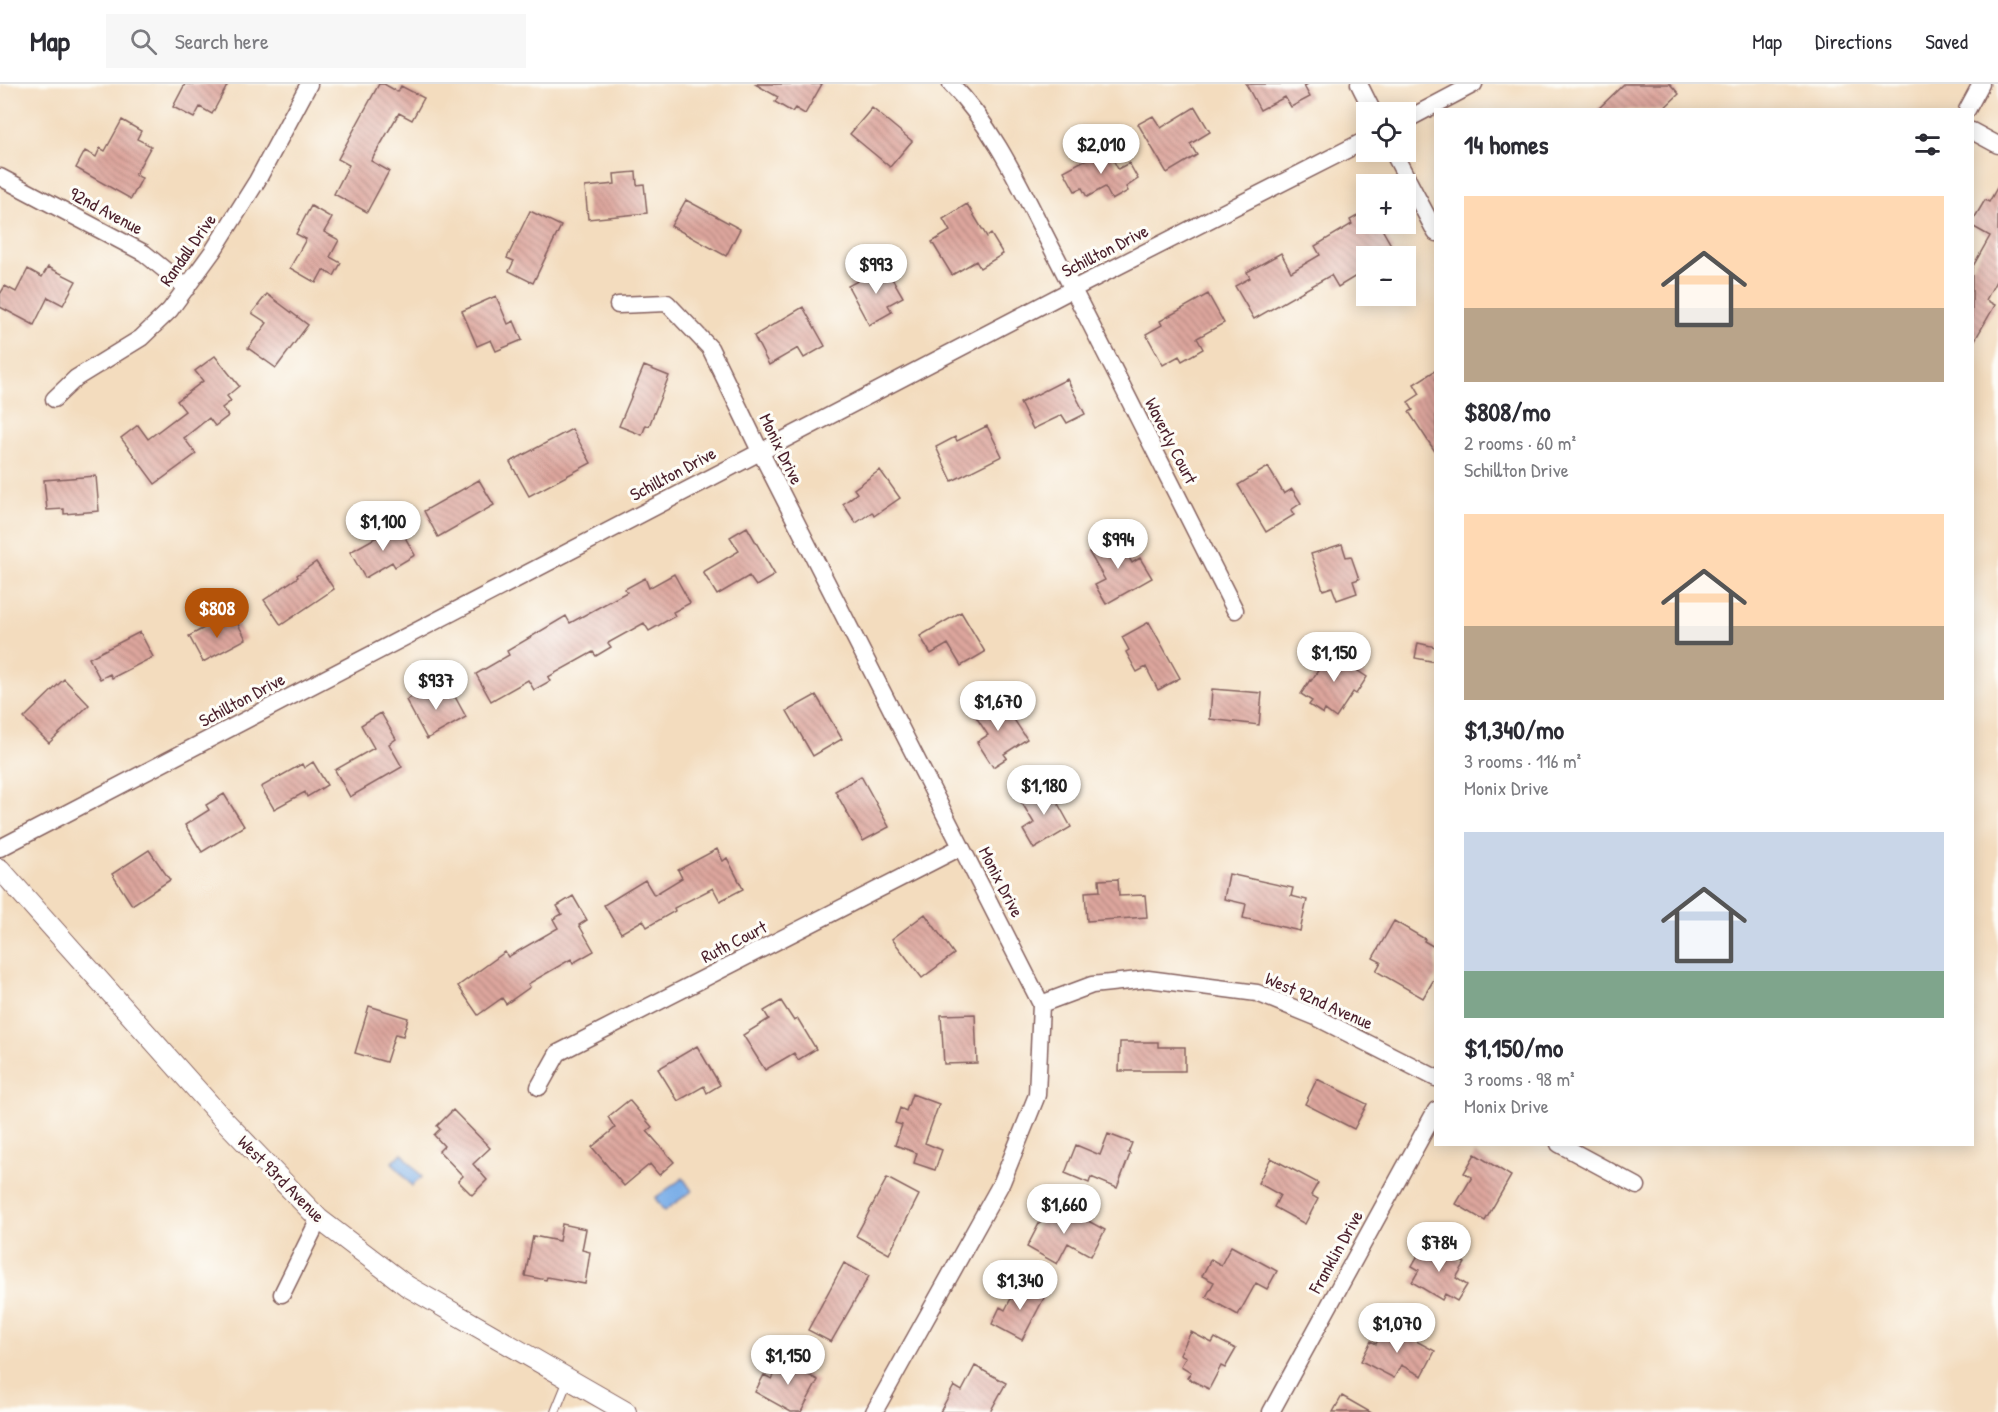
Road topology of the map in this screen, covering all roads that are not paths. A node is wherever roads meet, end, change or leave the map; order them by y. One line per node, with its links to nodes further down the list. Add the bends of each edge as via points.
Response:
1 (309, 84): 15 (street, Randall Drive, via 257,181)
2 (951, 84): 16 (street, Waverly Court, via 996,141)
3 (1359, 84): 6 (street)
4 (1474, 84): 8 (street)
5 (1981, 84): 7 (street)
6 (1368, 102)
7 (1968, 108)
8 (1416, 115)
9 (1974, 132): 11 (street)
10 (1356, 145): 16 (street, Schillton Drive)
11 (1998, 145)
12 (1399, 162): 14 (street)
13 (0, 177): 15 (street, 92nd Avenue, via 144,253)
14 (1434, 229)
15 (187, 288): 18 (street, Randall Drive, via 141,338 76,378)
16 (1073, 289): 19 (street, Schillton Drive); 20 (street, Waverly Court)
17 (618, 305): 19 (street, Monix Drive, via 667,303 710,348)
18 (54, 399)
19 (760, 451): 21 (street, Monix Drive); 22 (street, Schillton Drive)
20 (1235, 610)
21 (962, 847): 24 (street, Monix Drive); 26 (street, Ruth Court, via 558,1053)
22 (0, 848)
23 (0, 869): 30 (street, West 93rd Avenue, via 222,1118)
24 (1041, 1004): 25 (street, West 92nd Avenue, via 1092,984 1148,979 1257,993 1316,1017); 35 (street, Monix Drive, via 1037,1095 1002,1182)
25 (1434, 1077)
26 (540, 1087)
27 (1434, 1114): 36 (street, Franklin Drive)
28 (1563, 1146): 29 (street)
29 (1637, 1186)
30 (319, 1219): 31 (street); 32 (street, West 93rd Avenue, via 407,1286)
31 (282, 1294)
32 (568, 1380): 33 (lane); 34 (street, West 93rd Avenue)
33 (555, 1412)
34 (626, 1412)
35 (874, 1412)
36 (1271, 1412)

